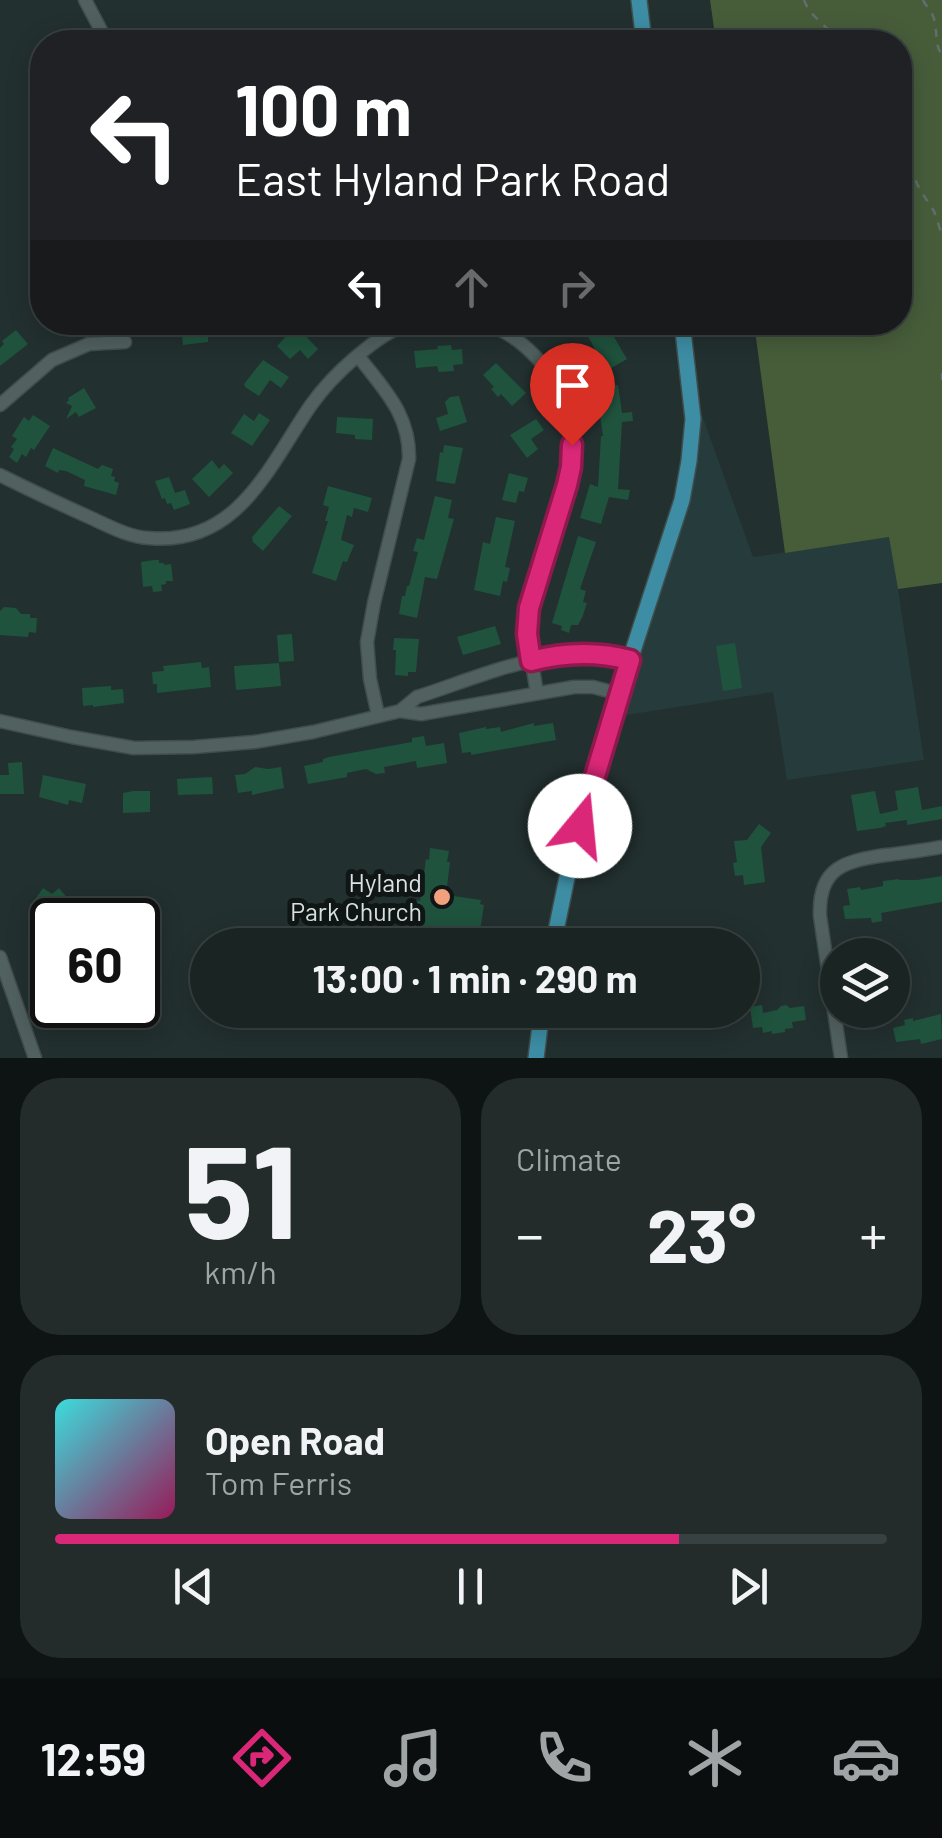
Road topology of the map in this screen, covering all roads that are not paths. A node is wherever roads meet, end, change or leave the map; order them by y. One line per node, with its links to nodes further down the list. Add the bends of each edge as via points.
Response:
1 (86, 0): 3 (street)
2 (639, 0): 4 (main road)
3 (101, 30)
4 (643, 30)
5 (387, 335): 9 (street)
6 (510, 335): 13 (street, via 535,355 570,422 567,485 529,608)
7 (683, 335): 12 (main road, via 693,419 689,461)
8 (125, 342): 10 (street, via 89,344 52,360)
9 (359, 357): 11 (street, via 314,402 242,506 201,530 148,538 123,532); 17 (street, via 396,406 409,440 367,642)
10 (0, 405)
11 (0, 475)
12 (630, 660): 13 (street, via 581,653); 15 (main road)
13 (531, 661): 14 (street); 16 (street, via 418,696)
14 (537, 693): 15 (street, via 574,686); 16 (street, via 421,714)
15 (620, 694): 20 (main road)
16 (400, 710): 17 (street)
17 (378, 715): 18 (street, via 254,742 134,748)
18 (0, 721)
19 (942, 848): 25 (street, via 857,860 826,880 820,916)
20 (556, 928)
21 (1, 965): 23 (street)
22 (540, 1028): 24 (main road)
23 (35, 1058)
24 (536, 1058)
25 (842, 1058)

